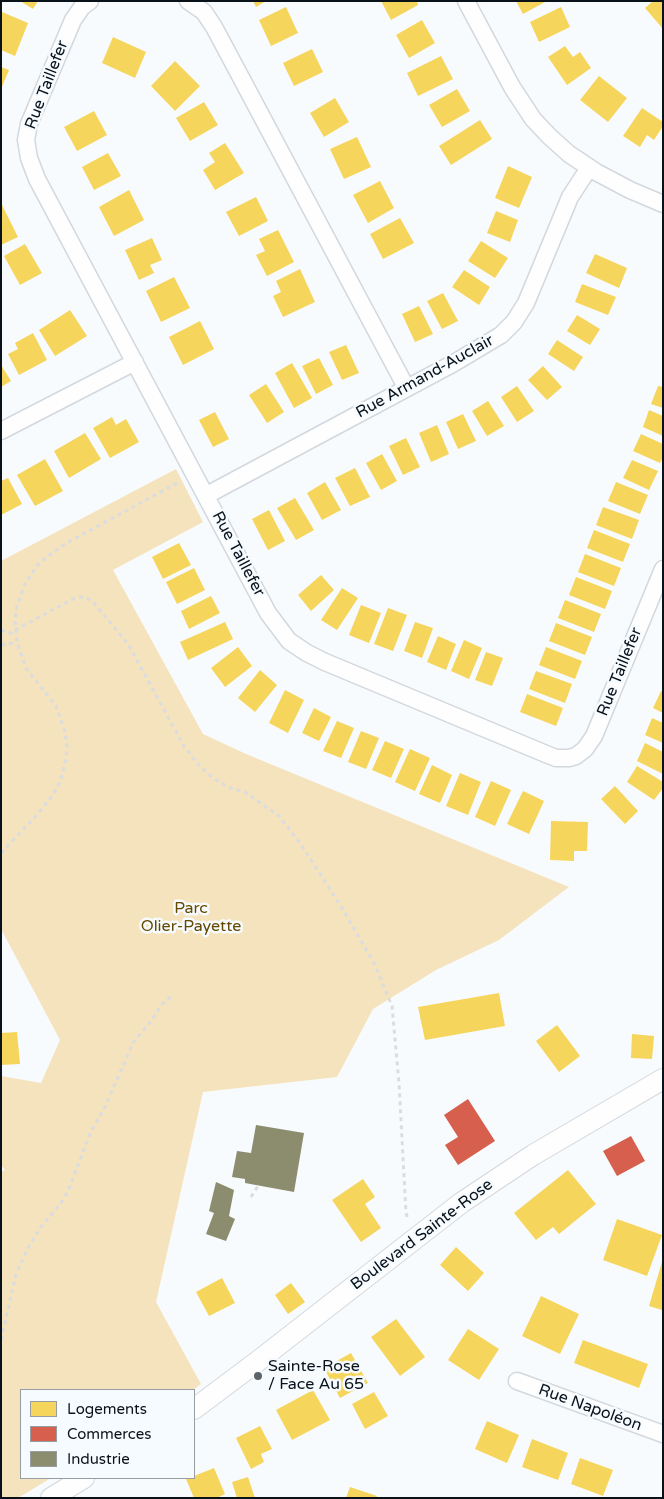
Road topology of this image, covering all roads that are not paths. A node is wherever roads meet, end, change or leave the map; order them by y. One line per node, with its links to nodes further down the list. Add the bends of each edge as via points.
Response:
1 (90, 1): 6 (street, Rue Taillefer, via 77,12 66,34 29,124 27,149 37,179)
2 (188, 1): 7 (street, via 204,12 214,27)
3 (466, 1): 4 (street, via 533,119)
4 (589, 168): 5 (street); 7 (street, Rue Armand-Auclair, via 570,197 534,287 514,322 480,348)
5 (663, 204)
6 (135, 362): 8 (street); 9 (street, Rue Taillefer)
7 (406, 387): 9 (street, Rue Armand-Auclair)
8 (1, 431)
9 (207, 495): 10 (street, Rue Taillefer, via 268,613 298,648 556,758 576,756 594,736)
10 (663, 569)
11 (663, 1079): 13 (street, Boulevard Sainte-Rose, via 480,1189)
12 (517, 1381): 14 (street, Rue Napoléon)
13 (195, 1408)
14 (663, 1434)
15 (82, 1479): 16 (street)
16 (51, 1498)

